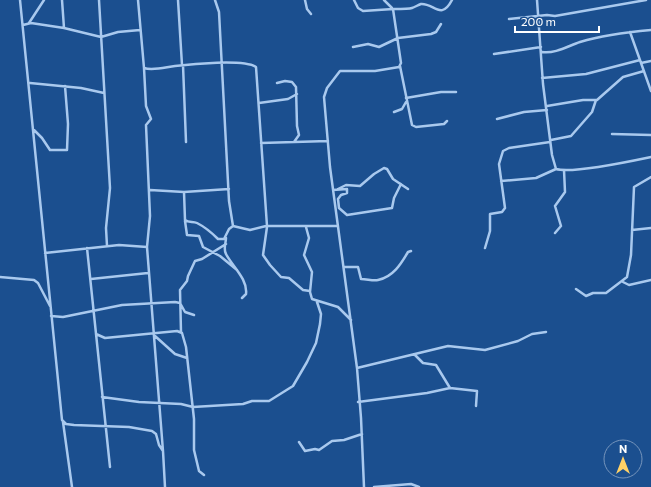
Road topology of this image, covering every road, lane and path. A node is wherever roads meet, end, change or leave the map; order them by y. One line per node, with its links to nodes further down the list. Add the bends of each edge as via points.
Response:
1 (20, 0): 20 (street)
2 (44, 0): 18 (street)
3 (62, 0): 21 (street)
4 (99, 0): 25 (street)
5 (138, 0): 22 (street)
6 (178, 0): 34 (street)
7 (215, 0): 33 (street, via 219,12)
8 (305, 0): 15 (street)
9 (354, 0): 14 (street, via 363,11)
10 (384, 0): 14 (street)
11 (452, 0): 14 (street, via 443,10 424,4 412,8)
12 (537, 0): 16 (street)
13 (646, 0): 16 (street, via 555,16)
14 (393, 9): 26 (street)
15 (311, 14)
16 (539, 16): 17 (street); 27 (street)
17 (509, 19)
18 (28, 23): 20 (street); 21 (street)
19 (441, 24): 26 (street, via 436,32)
20 (23, 25): 39 (street)
21 (64, 28): 25 (street)
22 (140, 30): 25 (street); 36 (street)
23 (651, 30): 24 (street)
24 (630, 32): 29 (street, via 580,42 552,52); 31 (street)
25 (101, 37): 44 (street)
26 (398, 38): 28 (street, via 378,47 368,44); 35 (street)
27 (541, 46): 29 (street); 30 (street)
28 (353, 47)
29 (542, 52): 38 (street)
30 (494, 54)
31 (641, 61): 32 (street); 37 (street); 38 (street, via 586,74)
32 (651, 61)
33 (221, 63): 34 (street); 49 (street, via 250,64 256,67); 69 (street)
34 (183, 65): 36 (street); 60 (street)
35 (400, 66): 46 (street); 58 (street, via 375,71 343,70 338,73 324,97)
36 (144, 68): 71 (street, via 146,106 151,119 146,126)
37 (644, 70): 42 (street); 47 (street, via 623,77)
38 (542, 78): 50 (street)
39 (30, 83): 41 (street); 55 (street)
40 (277, 83): 45 (street, via 292,82)
41 (65, 86): 44 (street); 55 (street, via 67,150 50,150)
42 (651, 91)
43 (456, 92): 46 (street)
44 (104, 93): 85 (street, via 110,188)
45 (297, 94): 49 (street, via 288,99); 62 (street, via 299,135)
46 (406, 98): 48 (street)
47 (597, 100): 50 (street); 59 (street, via 592,112 571,136)
48 (406, 101): 52 (street, via 402,109); 54 (street, via 412,125 416,127 444,124)
49 (259, 103): 61 (street)
50 (547, 106): 51 (street)
51 (547, 110): 53 (street, via 524,112); 59 (street)
52 (394, 112)
53 (497, 119)
54 (447, 121)
55 (34, 130): 91 (street)
56 (612, 134): 57 (street)
57 (651, 135)
58 (328, 141): 62 (street); 72 (street)
59 (551, 141): 64 (street); 67 (street, via 505,150 499,161)
60 (186, 142)
61 (261, 142): 62 (street); 77 (street)
62 (294, 142)
63 (651, 157): 65 (street)
64 (556, 169): 65 (street); 67 (street, via 536,178)
65 (564, 170): 82 (street, via 565,192 555,206 561,226)
66 (651, 177): 81 (street, via 634,188)
67 (501, 181): 88 (street, via 506,208 502,212 490,214)
68 (401, 184): 70 (street); 73 (street, via 384,168 360,186 346,185); 73 (street, via 392,208 347,215 339,208 338,199 347,193 347,190)
69 (229, 189): 74 (street); 76 (street)
70 (408, 189)
71 (150, 190): 74 (street); 86 (street)
72 (333, 190): 73 (street); 78 (street)
73 (338, 190)
74 (184, 192): 75 (street)
75 (185, 220): 83 (street, via 197,223 218,239); 90 (street, via 187,235 199,236 203,247)
76 (233, 226): 77 (street, via 250,230); 83 (street)
77 (267, 226): 79 (street); 100 (street, via 263,255 281,277 289,278 303,290)
78 (338, 226): 79 (street); 92 (street)
79 (306, 227): 100 (street, via 309,238 304,252 312,272)
80 (651, 228): 81 (street)
81 (632, 230): 98 (street, via 629,271)
82 (555, 233)
83 (226, 237): 84 (street)
84 (226, 244): 90 (street); 93 (street, via 226,254)
85 (107, 246): 86 (street); 87 (street)
86 (147, 247): 94 (street)
87 (87, 248): 91 (street); 96 (street)
88 (486, 248)
89 (411, 251): 92 (street, via 394,272 380,280 361,279 358,267)
90 (213, 252): 93 (street); 103 (street, via 193,264 187,281 180,290)
91 (45, 253): 105 (street)
92 (344, 267): 109 (street)
93 (237, 270): 101 (street, via 246,289 246,294)
94 (148, 273): 96 (street); 104 (street)
95 (0, 277): 105 (street, via 34,280)
96 (91, 279): 106 (street)
97 (651, 280): 98 (street, via 629,285)
98 (623, 282): 99 (street, via 606,293 586,296)
99 (576, 290)
100 (310, 291): 102 (street, via 312,299)
101 (242, 298)
102 (317, 302): 109 (street, via 338,307); 122 (street, via 321,314 316,341 306,366 293,386 268,401)
103 (180, 303): 104 (street); 107 (street, via 185,312); 110 (street)
104 (150, 304): 106 (street, via 122,305); 113 (street)
105 (50, 306): 108 (street)
106 (94, 311): 108 (street, via 58,318); 112 (street)
107 (194, 315)
108 (51, 316): 123 (street)
109 (351, 320): 116 (street)
110 (181, 332): 113 (street); 115 (street)
111 (546, 332): 114 (street, via 532,334 485,350 448,346)
112 (96, 334): 113 (street, via 105,338); 118 (street)
113 (154, 335): 115 (street, via 175,354); 120 (street)
114 (415, 355): 116 (street); 117 (street, via 423,363 436,365)
115 (187, 358): 122 (street)
116 (357, 368): 119 (street)
117 (450, 388): 119 (street); 121 (street, via 477,391)
118 (102, 397): 120 (street); 124 (street)
119 (358, 402): 125 (street)
120 (161, 404): 122 (street); 127 (street)
121 (476, 406)
122 (193, 407): 129 (street, via 194,450 199,471)
123 (63, 422): 124 (street); 130 (street)
124 (104, 427): 127 (street, via 152,431 156,434); 128 (street)
125 (362, 434): 126 (street, via 332,442 319,450 305,451); 132 (street)
126 (299, 442)
127 (163, 451): 131 (street)
128 (110, 467)
129 (204, 475)
130 (72, 487)
131 (165, 487)
132 (364, 487)
133 (374, 487): 134 (street, via 411,484)
134 (419, 487)

